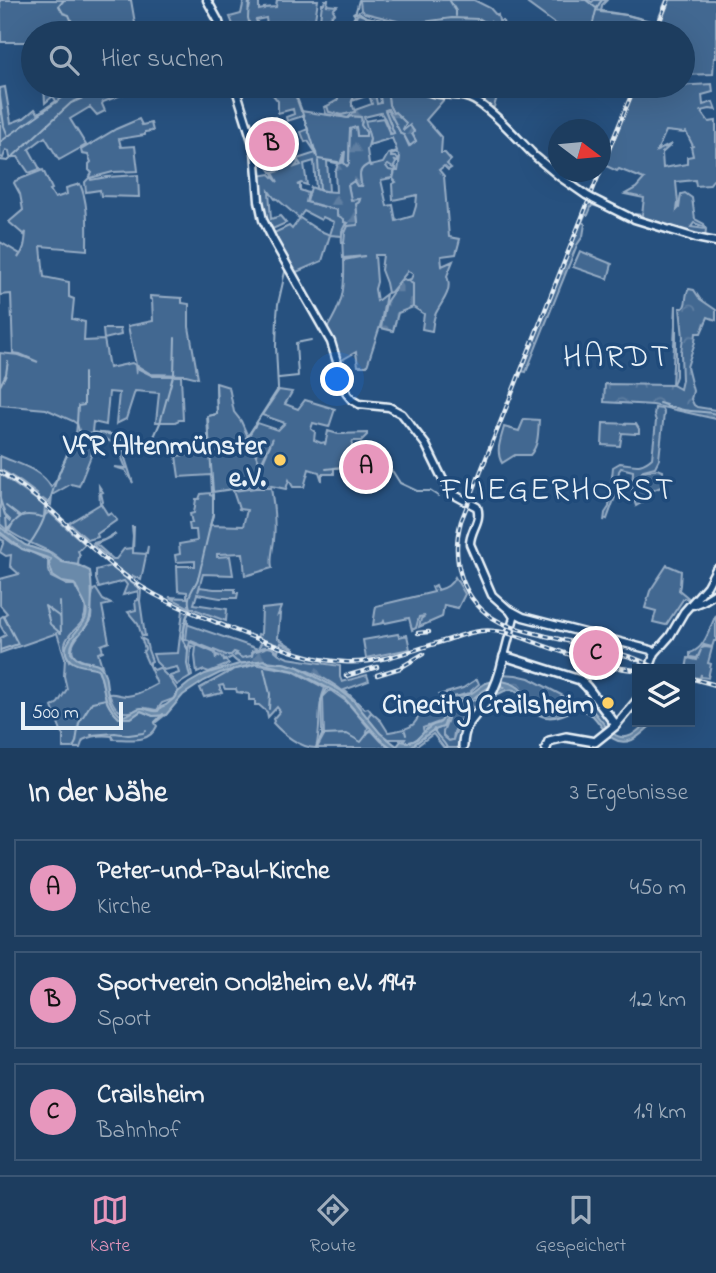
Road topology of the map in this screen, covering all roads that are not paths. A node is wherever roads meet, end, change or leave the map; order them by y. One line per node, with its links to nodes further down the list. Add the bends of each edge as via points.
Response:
1 (207, 0): 2 (main road)
2 (218, 21)
3 (239, 98): 9 (main road, via 255,148 261,214 331,342 345,390 359,404 389,407 402,414 426,445 449,492 477,507 479,516 470,544 494,597)
4 (469, 98): 5 (main road, bridge, via 586,195 631,218)
5 (716, 242)
6 (716, 569): 8 (main road)
7 (716, 593): 8 (main road)
8 (701, 599): 10 (main road, via 688,607 668,638)
9 (517, 615): 10 (main road); 11 (main road)
10 (652, 652): 12 (main road)
11 (507, 659): 14 (main road, via 580,680); 15 (main road, via 492,692 468,723)
12 (650, 664)
13 (632, 706): 14 (main road)
14 (615, 725): 16 (main road, via 593,743 561,737)
15 (463, 745)
16 (546, 746)

